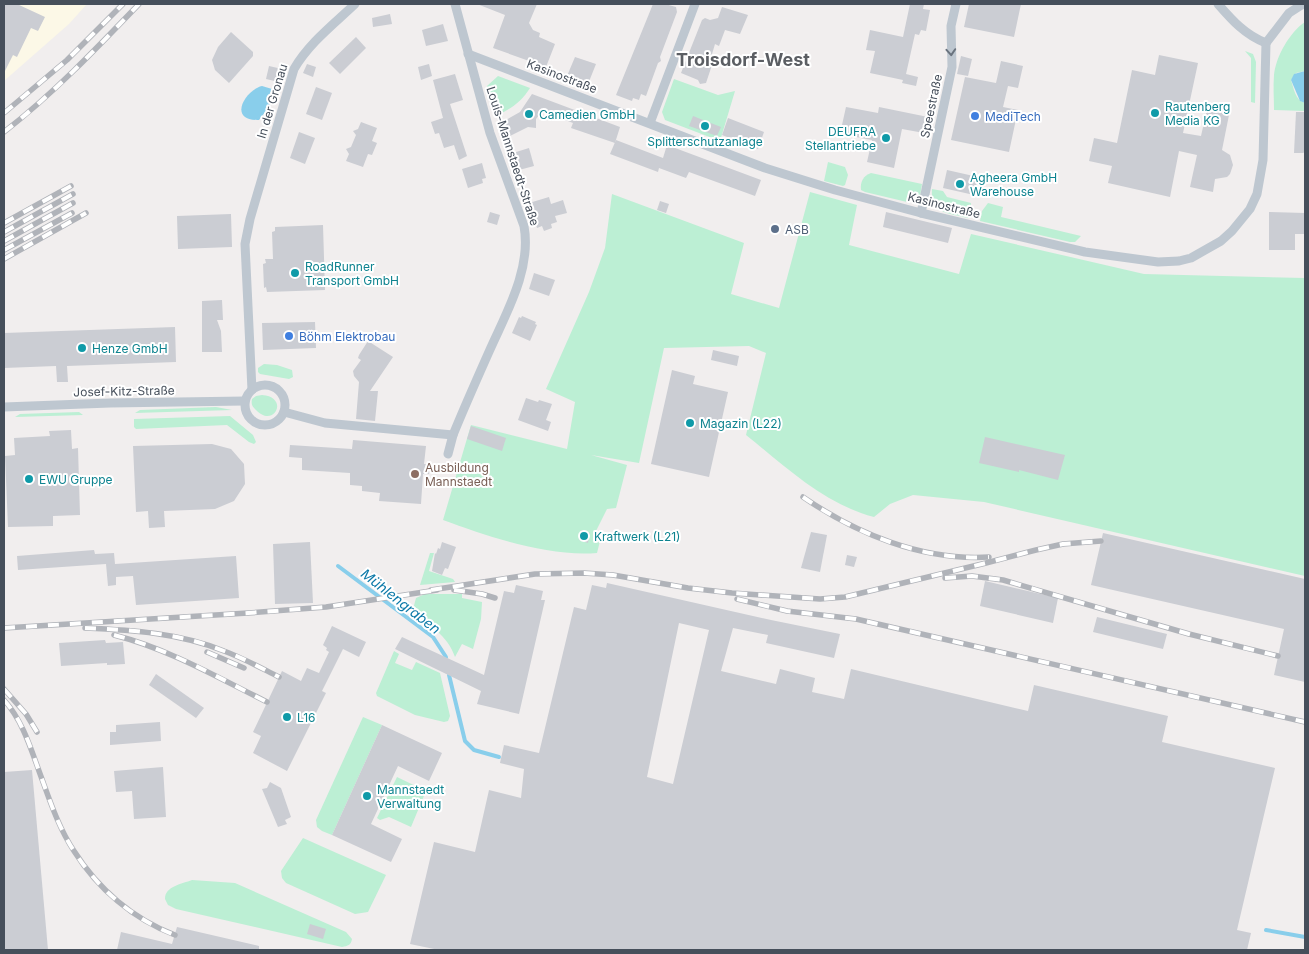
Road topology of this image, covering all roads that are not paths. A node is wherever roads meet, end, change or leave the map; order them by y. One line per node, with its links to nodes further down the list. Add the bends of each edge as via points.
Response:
1 (355, 4): 11 (street, In der Gronau, via 299,60 294,69 250,219 245,244)
2 (455, 4): 8 (street, Louis-Mannstaedt-Straße)
3 (695, 4): 9 (street)
4 (956, 4): 10 (street, Speestraße, one-way to 10, via 951,26 952,67)
5 (1218, 4): 7 (street, via 1241,29)
6 (1303, 4): 7 (street, via 1289,14)
7 (1266, 43): 10 (street, Kasinostraße, via 1263,160 1257,194 1250,209 1221,241 1191,258 1158,262 1085,252)
8 (468, 54): 9 (street, Kasinostraße); 15 (street, Louis-Mannstaedt-Straße, via 490,133 526,238 513,296)
9 (650, 123): 10 (street, Kasinostraße, via 773,171)
10 (921, 213)
11 (252, 390): 12 (street); 14 (street, via 264,385 275,388 284,397)
12 (245, 401): 13 (street, Josef-Kitz-Straße); 14 (street, via 246,414 262,425 273,424)
13 (4, 408)
14 (284, 412): 15 (street, via 325,423)
15 (453, 435): 16 (street, Louis-Mannstaedt-Straße)
16 (448, 454)

